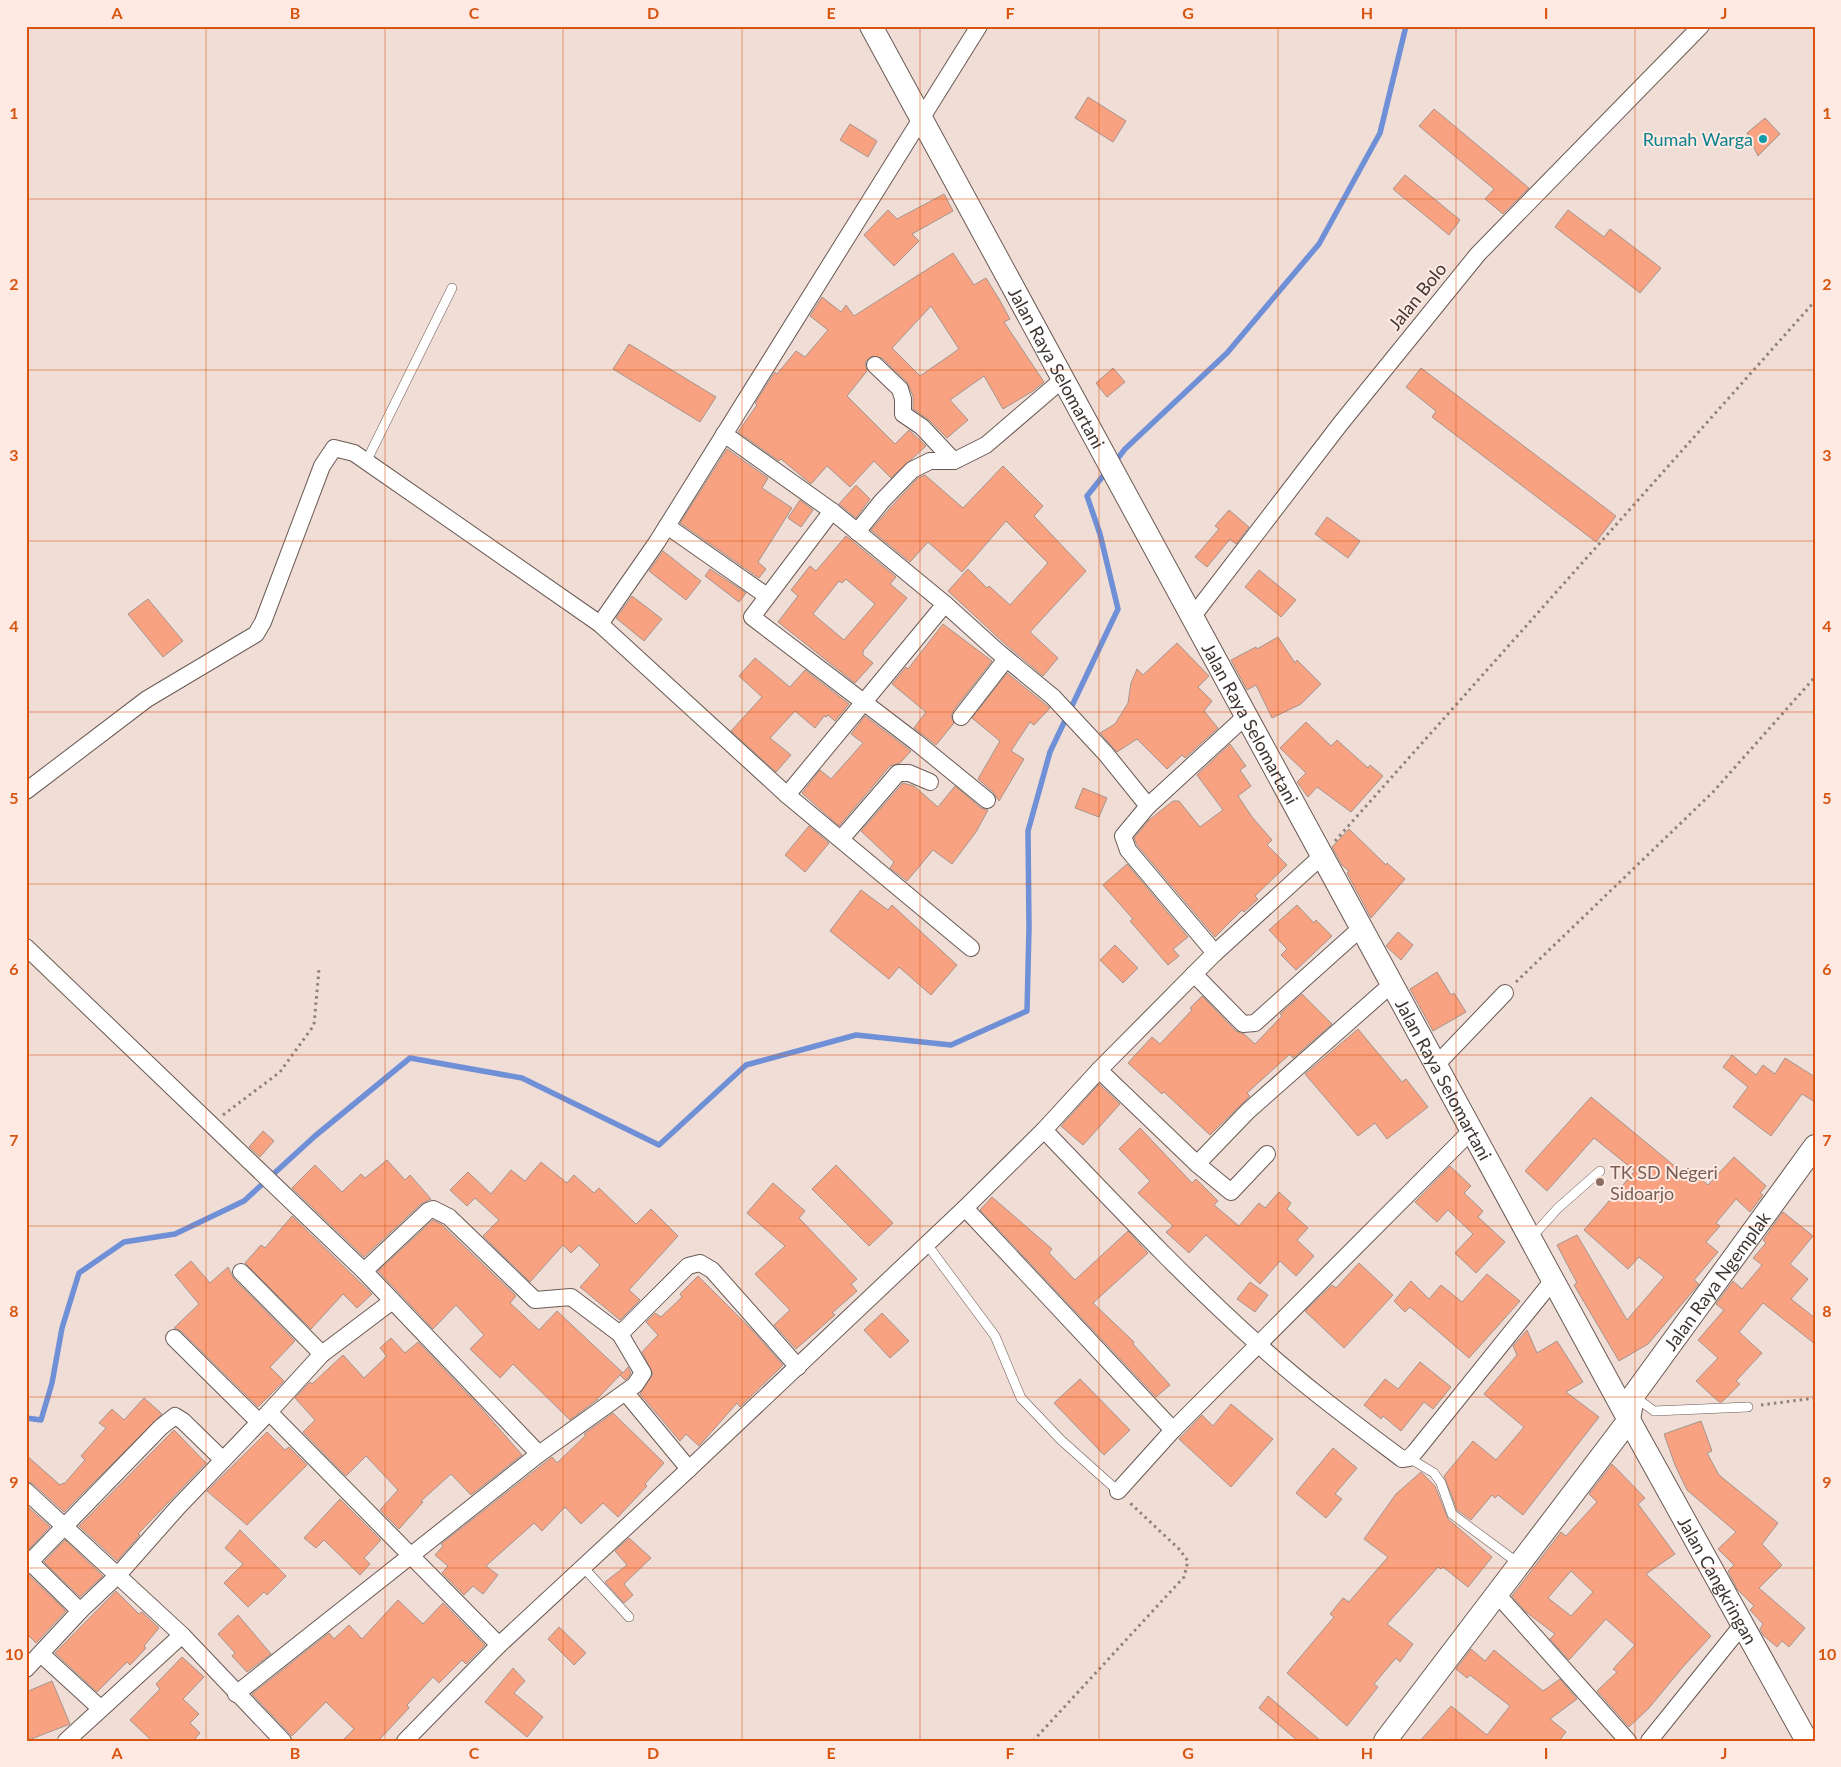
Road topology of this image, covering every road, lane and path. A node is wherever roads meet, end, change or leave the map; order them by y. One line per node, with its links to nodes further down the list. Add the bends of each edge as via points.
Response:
1 (871, 26): 4 (main road, Jalan Raya Selomartani)
2 (979, 26): 4 (street)
3 (1701, 26): 17 (street, Jalan Bolo, via 1478,254 1341,423)
4 (922, 119): 8 (main road, Jalan Raya Selomartani); 9 (street)
5 (452, 288): 11 (lane)
6 (1815, 301): 30 (path)
7 (875, 365): 10 (street, via 900,389 903,414 922,428)
8 (1064, 380): 10 (street, via 986,445); 17 (main road, Jalan Raya Selomartani)
9 (724, 434): 12 (street); 13 (street)
10 (954, 461): 14 (street, via 930,461 912,470)
11 (366, 462): 18 (street); 25 (street, via 347,449 334,448 330,451 256,634 147,699)
12 (832, 511): 14 (street); 15 (street)
13 (667, 526): 15 (street); 18 (street)
14 (857, 532): 16 (street)
15 (767, 596): 21 (street, via 752,617)
16 (945, 604): 19 (street); 21 (street)
17 (1193, 616): 22 (main road, Jalan Raya Selomartani)
18 (600, 624): 26 (street)
19 (1006, 659): 23 (street); 28 (street, via 1053,697)
20 (1815, 677): 38 (path, via 1713,792)
21 (864, 703): 26 (street); 27 (street)
22 (1247, 715): 28 (street); 30 (main road, Jalan Raya Selomartani)
23 (961, 717)
24 (930, 782): 29 (street, via 909,773 898,773)
25 (26, 790)
26 (787, 795): 29 (street)
27 (987, 800)
28 (1148, 806): 34 (street, via 1124,836 1128,850)
29 (841, 839): 33 (street)
30 (1323, 855): 31 (main road, Jalan Raya Selomartani); 34 (street)
31 (1362, 927): 36 (street, via 1255,1023 1243,1024); 37 (main road, Jalan Raya Selomartani)
32 (26, 947): 41 (street)
33 (971, 948)
34 (1215, 953): 36 (street)
35 (319, 969): 41 (path, via 314,1025 280,1072)
36 (1194, 974): 40 (street)
37 (1393, 983): 39 (main road, Jalan Raya Selomartani); 46 (street, via 1248,1111)
38 (1505, 993): 39 (street)
39 (1437, 1064): 43 (main road, Jalan Raya Selomartani)
40 (1099, 1070): 42 (street); 46 (street)
41 (211, 1124): 51 (street)
42 (1044, 1130): 48 (street); 57 (street, via 1140,1230)
43 (1472, 1130): 49 (main road, Jalan Raya Selomartani); 57 (street)
44 (1815, 1146): 61 (main road, Jalan Raya Ngemplak)
45 (1267, 1154): 46 (street, via 1232,1192)
46 (1197, 1164)
47 (1600, 1171): 49 (lane, via 1558,1208)
48 (964, 1208): 50 (street); 66 (street)
49 (1532, 1238): 53 (main road, Jalan Raya Selomartani)
50 (926, 1243): 59 (street); 72 (lane, via 995,1336 1020,1398)
51 (364, 1271): 54 (street); 55 (street, via 428,1210 433,1209 449,1216 535,1300 571,1297)
52 (241, 1272): 58 (street)
53 (1554, 1279): 65 (main road, Jalan Raya Selomartani); 68 (street)
54 (391, 1302): 58 (street); 67 (street)
55 (620, 1334): 59 (street, via 680,1272 700,1263 712,1270); 60 (street, via 643,1373)
56 (174, 1338): 64 (street)
57 (1258, 1345): 66 (street); 68 (street, via 1319,1397 1402,1459)
58 (322, 1354): 64 (street)
59 (798, 1367): 70 (street)
60 (626, 1393): 67 (street); 70 (street)
61 (1633, 1396): 63 (lane, via 1654,1411); 65 (main road, Jalan Raya Ngemplak)
62 (1815, 1398): 63 (path)
63 (1748, 1407)
64 (264, 1417): 69 (street); 74 (street)
65 (1629, 1420): 76 (main road); 82 (main road, Jalan Cangkringan)
66 (1172, 1430): 72 (street)
67 (539, 1454): 74 (street)
68 (1409, 1458): 76 (lane, via 1425,1466 1437,1478 1452,1514)
69 (223, 1460): 73 (street, via 174,1416); 78 (street)
70 (689, 1469): 77 (street)
71 (26, 1491): 73 (street)
72 (1118, 1491): 92 (path, via 1179,1549 1188,1561 1184,1577)
73 (65, 1528): 75 (street); 78 (street)
74 (409, 1556): 84 (street); 87 (street)
75 (28, 1562): 80 (street)
76 (1518, 1564): 79 (main road)
77 (583, 1567): 81 (lane); 84 (street)
78 (117, 1576): 80 (street); 83 (street)
79 (1496, 1593): 93 (main road); 94 (street)
80 (80, 1610): 85 (street)
81 (629, 1617)
82 (1743, 1624): 95 (street); 96 (main road, Jalan Cangkringan)
83 (182, 1635): 87 (street); 88 (street)
84 (499, 1645): 91 (street)
85 (41, 1654): 86 (street); 88 (street)
86 (26, 1669)
87 (236, 1694): 90 (street)
88 (100, 1708): 89 (street)
89 (66, 1741)
90 (282, 1741)
91 (405, 1741)
92 (1033, 1741)
93 (1386, 1741)
94 (1628, 1741)
95 (1649, 1741)
96 (1807, 1741)

